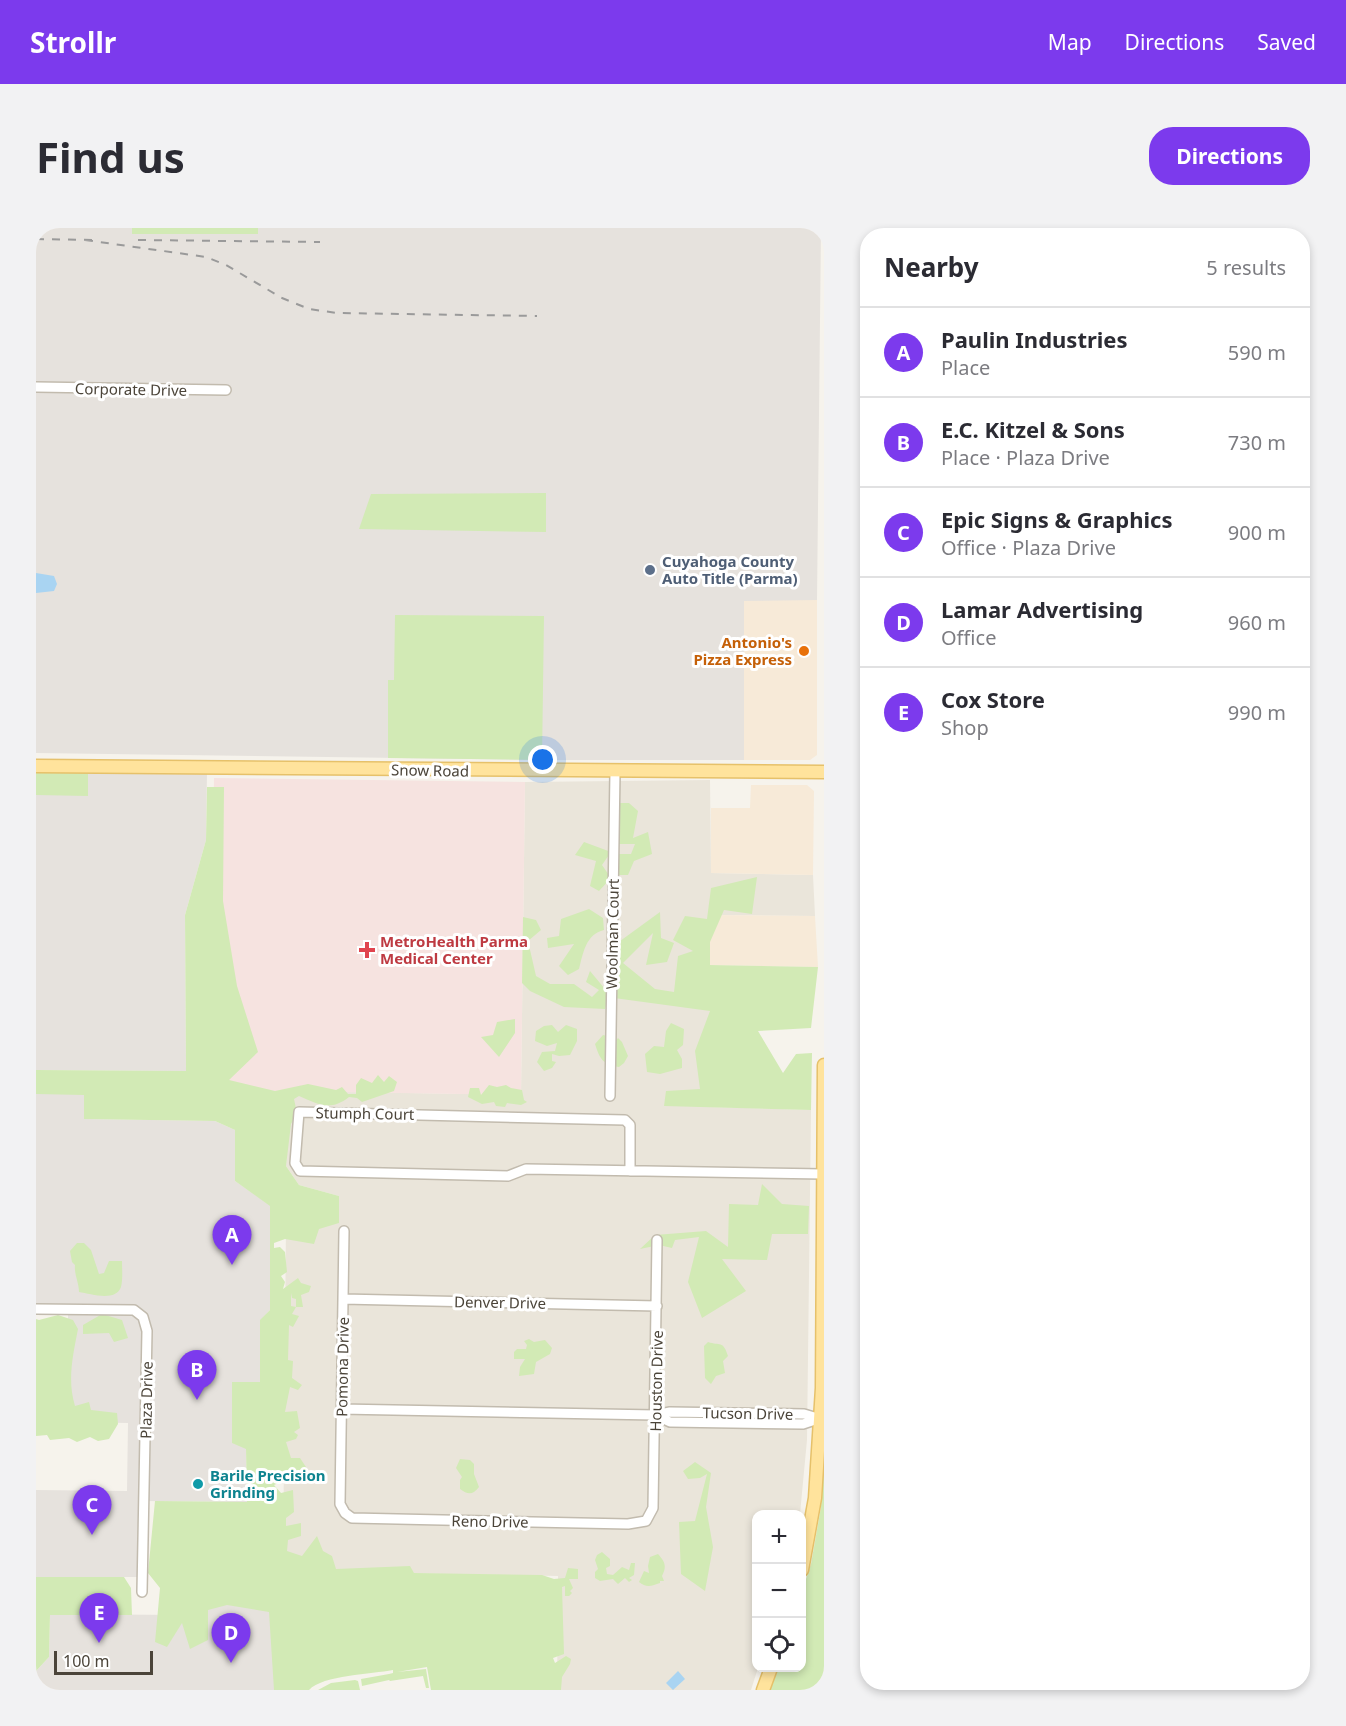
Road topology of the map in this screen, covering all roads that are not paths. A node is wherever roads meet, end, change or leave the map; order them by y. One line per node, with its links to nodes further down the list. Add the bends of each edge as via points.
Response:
1 (36, 387): 2 (street, Corporate Drive)
2 (226, 390)
3 (36, 766): 4 (main road, Snow Road)
4 (615, 772): 5 (main road, Snow Road); 7 (street, Woolman Court)
5 (824, 772)
6 (824, 1065): 9 (main road)
7 (610, 1096)
8 (630, 1171): 8 (street, Stumph Court, via 526,1169 508,1176 300,1171 295,1163 299,1112 625,1120 630,1125); 9 (street, Stumph Court)
9 (823, 1174): 17 (main road)
10 (344, 1231): 12 (street, Pomona Drive)
11 (657, 1240): 13 (street, Houston Drive)
12 (343, 1299): 13 (street, Denver Drive); 15 (street, Pomona Drive)
13 (657, 1306): 16 (street, Houston Drive)
14 (36, 1309): 21 (street, Plaza Drive, via 134,1310 143,1317 147,1331)
15 (341, 1409): 16 (street, Tucson Drive); 18 (street, Pomona Drive)
16 (655, 1415): 17 (street, Tucson Drive, via 804,1414); 19 (street, Houston Drive, via 653,1508)
17 (822, 1419): 20 (main road, via 815,1498)
18 (340, 1503): 19 (street, Reno Drive, via 352,1518 627,1524)
19 (646, 1521)
20 (802, 1564)
21 (142, 1592)
22 (770, 1672): 23 (main road)
23 (763, 1690)

